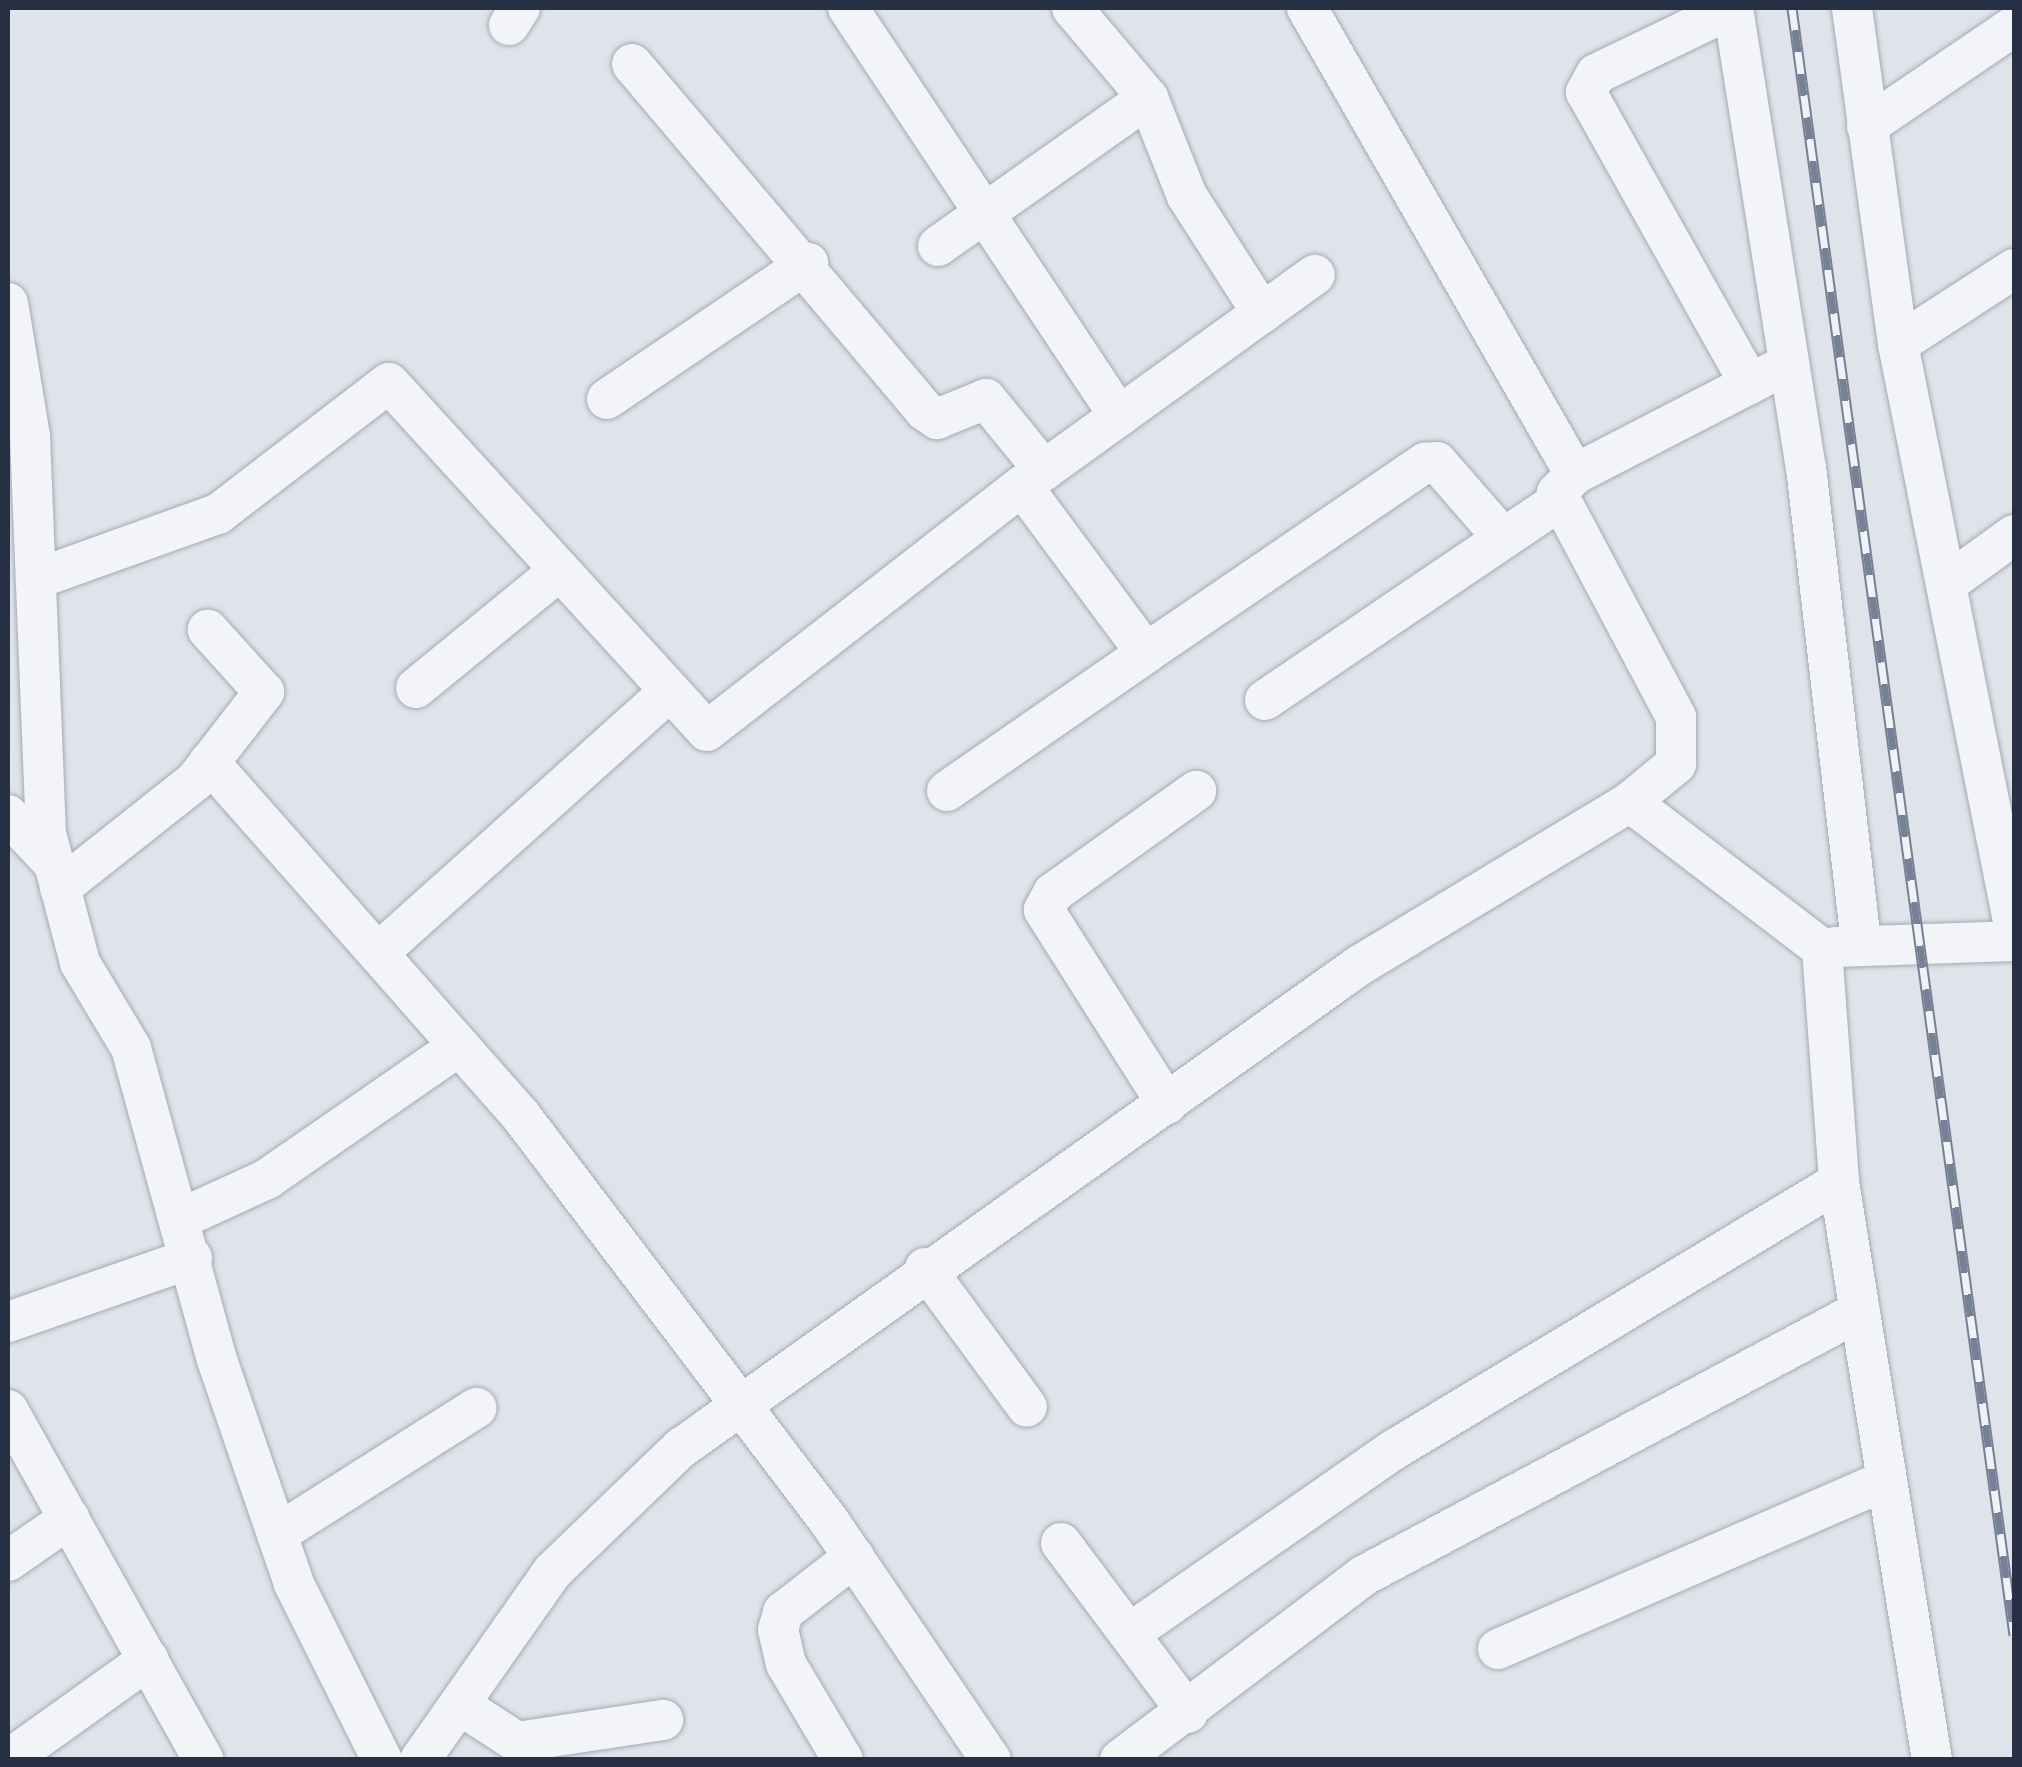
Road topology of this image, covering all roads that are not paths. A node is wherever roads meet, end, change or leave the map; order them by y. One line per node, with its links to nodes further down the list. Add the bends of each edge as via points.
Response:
1 (848, 8): 10 (street)
2 (1072, 8): 8 (street)
3 (1307, 8): 23 (street)
4 (1733, 8): 18 (street); 19 (street, via 1596,74 1586,92)
5 (1852, 8): 9 (street)
6 (2014, 26): 9 (street)
7 (632, 64): 12 (street)
8 (1148, 98): 10 (street); 16 (street, via 1187,196)
9 (1867, 126): 17 (street)
10 (984, 212): 11 (street); 21 (street)
11 (938, 246)
12 (808, 263): 20 (street); 22 (street, via 924,410 937,419 986,399)
13 (2014, 269): 17 (street)
14 (1316, 275): 16 (street)
15 (8, 303): 27 (street, via 30,436)
16 (1262, 313): 21 (street)
17 (1898, 344): 28 (street)
18 (1788, 364): 19 (street); 43 (street)
19 (1750, 384): 23 (street)
20 (607, 399)
21 (1119, 416): 22 (street)
22 (1033, 478): 30 (street); 32 (street, via 707,731)
23 (1566, 488): 25 (street); 38 (street, via 1676,716 1676,764)
24 (2014, 535): 28 (street)
25 (1503, 538): 30 (street, via 1437,462 1426,463); 33 (street)
26 (560, 570): 27 (street, via 389,383 218,514); 31 (street); 32 (street)
27 (36, 579): 40 (street)
28 (1950, 582): 34 (street)
29 (208, 630): 35 (street, via 264,692)
30 (1146, 653): 37 (street)
31 (416, 688)
32 (670, 690): 44 (street)
33 (1264, 700)
34 (1999, 743): 41 (street)
35 (209, 762): 40 (street); 44 (street)
36 (1196, 790): 46 (street, via 1053,893 1044,910)
37 (947, 791)
38 (1630, 802): 43 (street); 46 (street, via 1360,965)
39 (8, 815): 40 (street)
40 (57, 876): 48 (street, via 80,963 130,1048)
41 (2014, 926)
42 (2014, 941): 43 (street)
43 (1841, 947): 47 (street)
44 (378, 953): 45 (street)
45 (459, 1046): 48 (street, via 267,1180); 53 (street)
46 (1167, 1104): 50 (street)
47 (1839, 1182): 51 (street); 63 (street, via 1394,1449)
48 (182, 1218): 49 (street)
49 (192, 1258): 52 (street); 59 (street)
50 (924, 1268): 53 (street); 54 (street)
51 (1860, 1311): 57 (street); 67 (street, via 1363,1576)
52 (8, 1322)
53 (741, 1400): 61 (street); 66 (street, via 554,1571)
54 (1026, 1406)
55 (476, 1408): 59 (street)
56 (8, 1410): 58 (street)
57 (1886, 1480): 64 (street); 76 (street)
58 (70, 1518): 62 (street); 65 (street)
59 (278, 1534): 71 (street)
60 (1061, 1543): 63 (street)
61 (854, 1558): 73 (street, via 784,1612 778,1630 786,1664); 74 (street)
62 (8, 1560)
63 (1130, 1632): 67 (street)
64 (1498, 1649)
65 (149, 1659): 69 (street); 70 (street)
66 (460, 1705): 68 (street, via 517,1742); 72 (street)
67 (1188, 1714): 75 (street)
68 (663, 1720)
69 (8, 1760)
70 (204, 1760)
71 (382, 1760)
72 (420, 1760)
73 (843, 1760)
74 (990, 1760)
75 (1120, 1760)
76 (1932, 1760)

